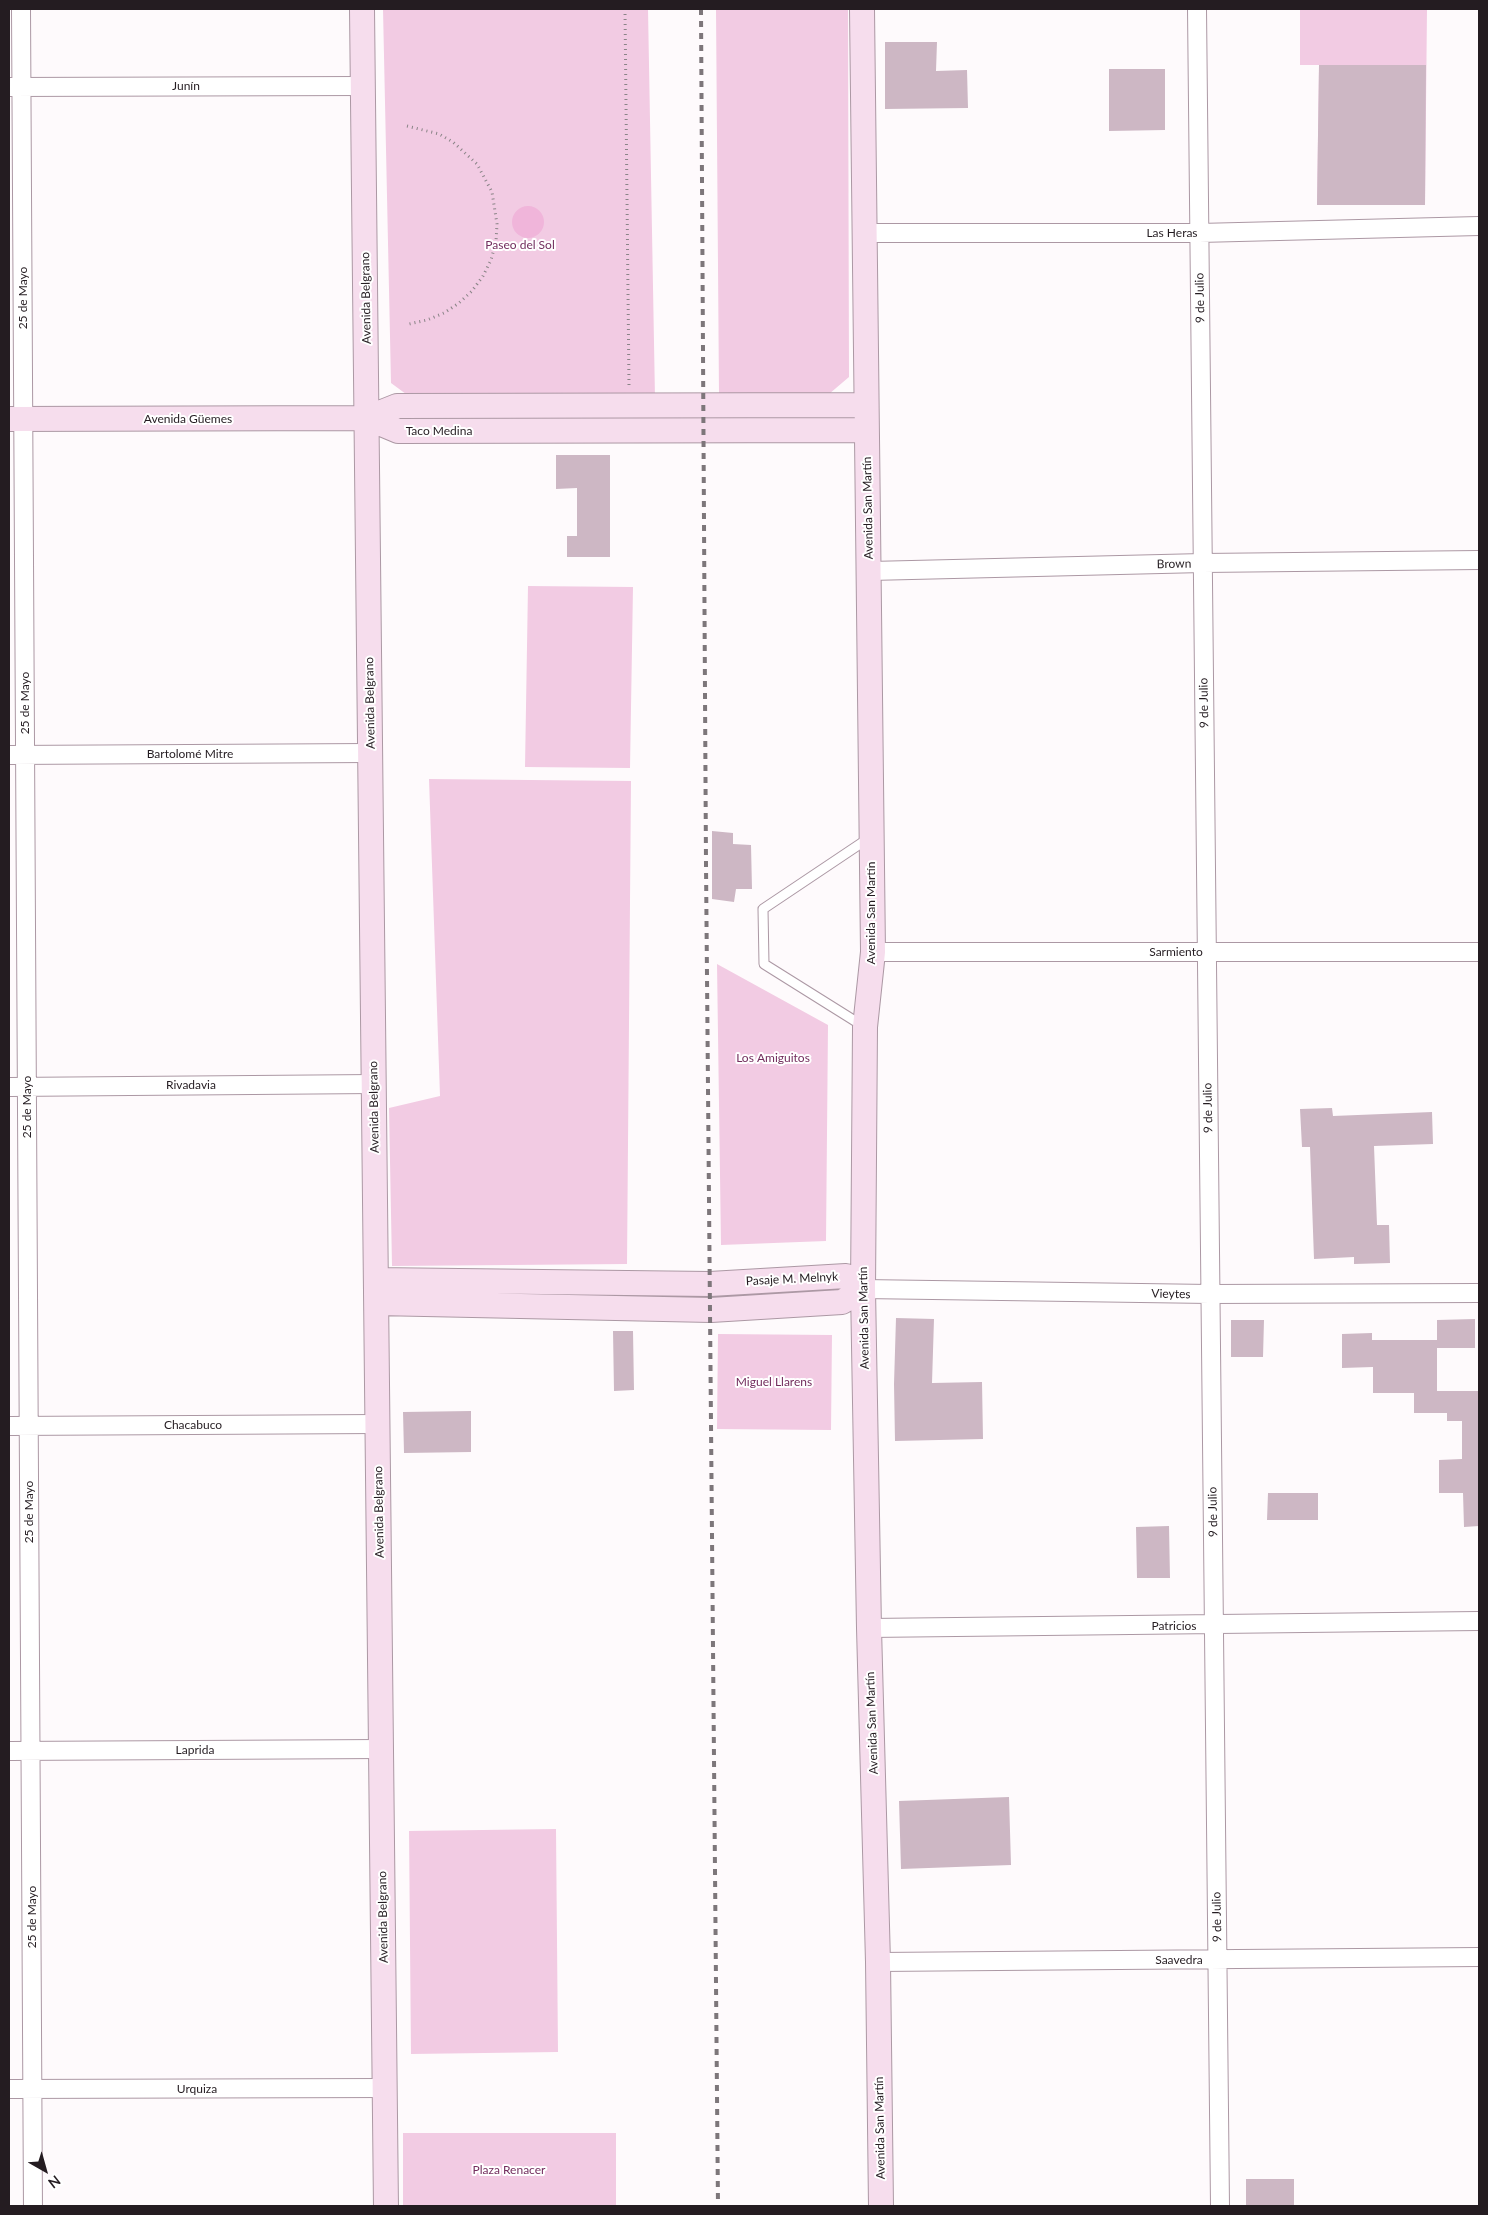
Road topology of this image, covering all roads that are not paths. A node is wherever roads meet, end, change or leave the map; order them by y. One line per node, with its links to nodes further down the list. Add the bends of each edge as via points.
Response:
1 (21, 9): 6 (street, 25 de Mayo)
2 (362, 9): 5 (main road, Avenida Belgrano)
3 (862, 9): 8 (main road, Avenida San Martín)
4 (1197, 9): 9 (street, 9 de Julio)
5 (363, 86): 6 (street, Junín); 11 (main road, Avenida Belgrano)
6 (15, 87): 12 (street, 25 de Mayo)
7 (1479, 226): 9 (street, Las Heras)
8 (865, 233): 9 (street, Las Heras); 10 (main road, Avenida San Martín)
9 (1199, 233): 15 (street, 9 de Julio)
10 (866, 405): 11 (main road, Taco Medina, via 397,406); 13 (main road, Avenida San Martín)
11 (367, 418): 12 (main road, Avenida Güemes); 13 (main road, Taco Medina, via 398,431); 17 (main road, Avenida Belgrano)
12 (16, 419): 18 (street, 25 de Mayo)
13 (866, 430): 16 (main road, Avenida San Martín)
14 (1479, 560): 15 (street, Brown)
15 (1202, 564): 16 (street, Brown); 21 (street, 9 de Julio)
16 (870, 571): 19 (main road, Avenida San Martín)
17 (370, 754): 18 (street, Bartolomé Mitre); 24 (main road, Avenida Belgrano)
18 (17, 755): 25 (street, 25 de Mayo)
19 (870, 838): 20 (main road, Avenida San Martín); 23 (lane, via 763,910 764,964)
20 (873, 952): 21 (street, Sarmiento); 23 (main road, Avenida San Martín)
21 (1207, 952): 22 (street, Sarmiento); 30 (street, 9 de Julio)
22 (1479, 952)
23 (865, 1027): 28 (main road, Avenida San Martín)
24 (374, 1084): 25 (street, Rivadavia); 27 (main road, Avenida Belgrano)
25 (27, 1086): 26 (street, Rivadavia); 34 (street, 25 de Mayo)
26 (9, 1087)
27 (376, 1280): 28 (main road, Pasaje M. Melnyk, via 710,1284 846,1276); 31 (main road, Avenida Belgrano)
28 (863, 1289): 30 (street, Vieytes); 31 (main road, Pasaje M. Melnyk, via 842,1302 711,1310); 37 (main road, Avenida San Martín)
29 (1479, 1292): 30 (street, Vieytes)
30 (1210, 1294): 36 (street, 9 de Julio)
31 (376, 1303): 32 (main road, Avenida Belgrano)
32 (378, 1424): 34 (street, Chacabuco); 38 (main road, Avenida Belgrano)
33 (9, 1426): 34 (street, Chacabuco)
34 (29, 1426): 40 (street, 25 de Mayo)
35 (1479, 1621): 36 (street, Patricios)
36 (1214, 1626): 37 (street, Patricios); 42 (street, 9 de Julio)
37 (869, 1628): 43 (main road, Avenida San Martín)
38 (382, 1748): 40 (street, Laprida); 44 (main road, Avenida Belgrano)
39 (9, 1751): 40 (street, Laprida)
40 (31, 1751): 46 (street, 25 de Mayo)
41 (1479, 1958): 42 (street, Saavedra)
42 (1218, 1960): 43 (street, Saavedra); 50 (street, 9 de Julio)
43 (878, 1962): 49 (main road, Avenida San Martín)
44 (385, 2088): 46 (street, Urquiza); 48 (main road, Avenida Belgrano)
45 (9, 2089): 46 (street, Urquiza)
46 (33, 2089): 47 (street, 25 de Mayo)
47 (33, 2206)
48 (386, 2206)
49 (881, 2206)
50 (1220, 2206)

